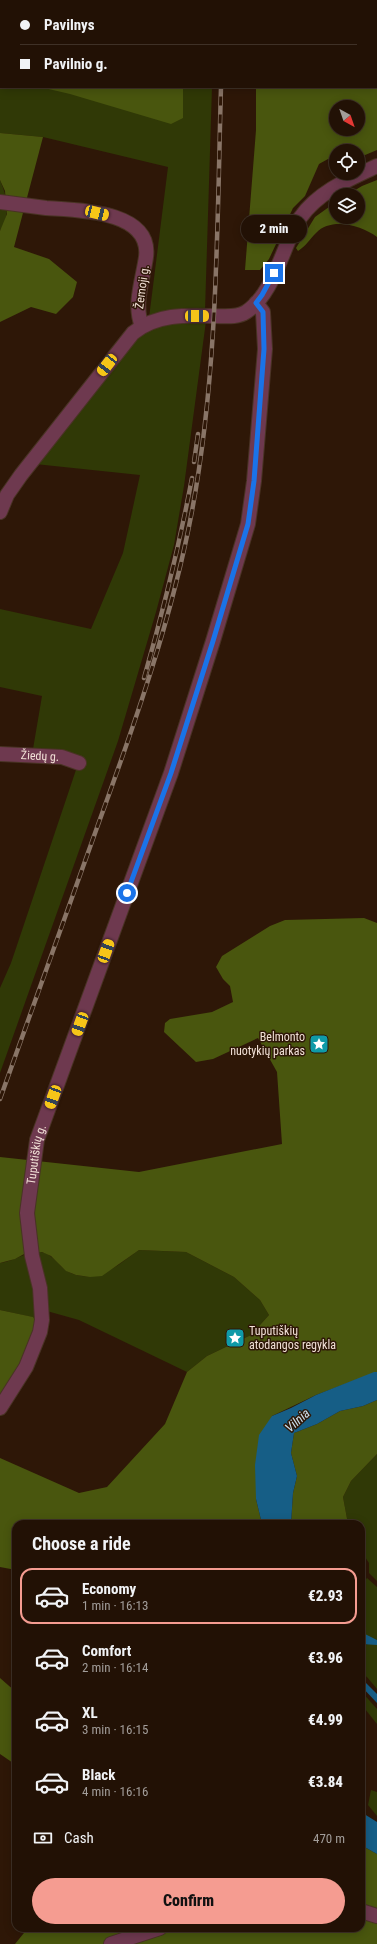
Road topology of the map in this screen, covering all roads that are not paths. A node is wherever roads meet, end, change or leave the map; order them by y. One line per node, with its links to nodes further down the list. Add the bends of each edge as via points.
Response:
1 (377, 166): 3 (street, via 327,192 310,207 293,231 269,284)
2 (0, 202): 4 (street, Žemoji g., via 82,209 113,217 140,232 145,241 146,255 137,312)
3 (256, 303): 4 (street, via 238,316 172,316); 8 (street, Tuputiškių g., via 263,312 264,349 254,481 248,524 171,773 37,1140 27,1213 32,1256 40,1288 42,1320 26,1367)
4 (142, 326): 5 (street, Žemoji g., via 124,343 21,475 7,495)
5 (0, 512)
6 (0, 754): 7 (street, Žiedų g., via 62,757)
7 (79, 762)
8 (0, 1408)
9 (365, 1913): 10 (street)
10 (377, 1916)
11 (148, 1932): 12 (street)
12 (111, 1944)

